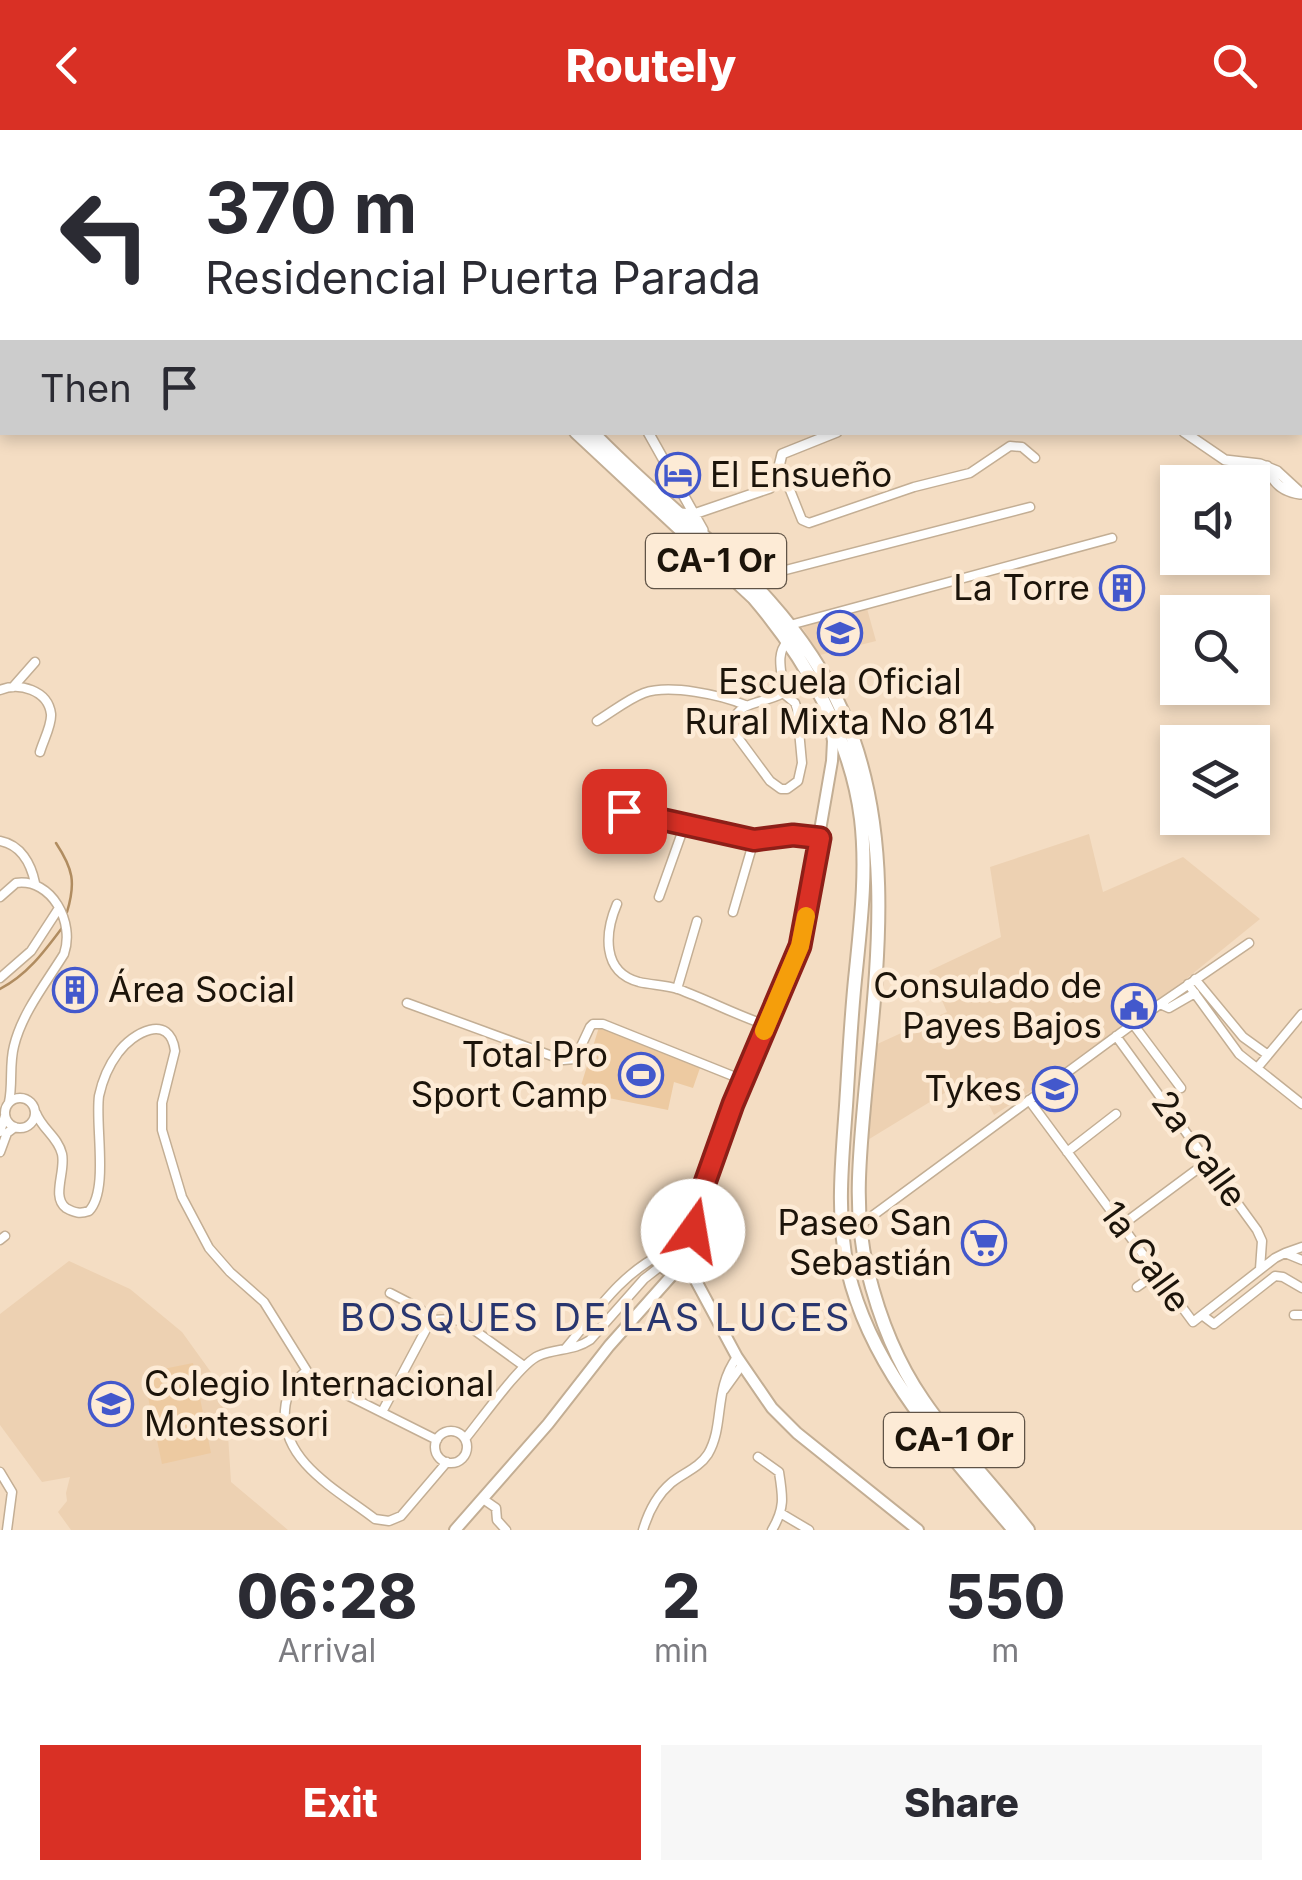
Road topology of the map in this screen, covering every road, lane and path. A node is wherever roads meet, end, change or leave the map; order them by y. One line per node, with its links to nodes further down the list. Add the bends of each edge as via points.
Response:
1 (579, 435): 14 (highway, CA-1 Or, via 732,576)
2 (596, 435): 10 (highway, CA-1 Or)
3 (649, 435): 10 (street)
4 (830, 435): 7 (street, via 785,452)
5 (1188, 435): 8 (street, via 1225,460 1267,466)
6 (1035, 458): 7 (street, via 1010,446 970,472 808,523)
7 (778, 470): 10 (street, via 770,488)
8 (1302, 494)
9 (1030, 507): 12 (street)
10 (687, 513): 12 (highway, CA-1 Or)
11 (1112, 538): 13 (street)
12 (751, 579): 13 (highway, CA-1 Or)
13 (790, 625): 70 (highway, CA-1 Or, via 844,715 876,840 879,922)
14 (787, 642): 15 (highway, CA-1 Or); 17 (street)
15 (798, 660): 17 (street); 22 (highway, CA-1 Or)
16 (35, 662): 18 (street)
17 (782, 670): 20 (street)
18 (13, 687): 19 (street); 24 (street, via 45,698 52,716)
19 (0, 690)
20 (782, 693): 21 (street); 21 (street, via 797,709 802,763 798,781 787,790 773,785 733,730 736,711)
21 (746, 705): 23 (street, via 660,690)
22 (828, 713): 25 (main road); 26 (highway, CA-1 Or)
23 (596, 722)
24 (40, 752)
25 (832, 761): 26 (main road); 29 (main road)
26 (847, 761): 102 (highway, CA-1 Or, via 863,855 841,1171 849,1273 868,1329 901,1390)
27 (596, 819): 28 (street, via 624,811)
28 (685, 824): 30 (street); 34 (street)
29 (820, 838): 30 (street); 48 (main road, via 800,946)
30 (754, 840): 37 (street)
31 (0, 841): 32 (street, via 26,858)
32 (35, 883): 33 (street, via 16,883); 36 (street)
33 (0, 897)
34 (659, 897)
35 (617, 904): 42 (street, via 608,935 610,959 626,977)
36 (59, 908): 40 (street, via 30,951); 53 (street, via 67,947 22,1021 11,1060)
37 (733, 912)
38 (697, 921): 42 (street)
39 (1249, 942): 41 (street)
40 (0, 978)
41 (1192, 982): 43 (street); 45 (street)
42 (676, 989): 48 (street)
43 (1198, 991): 45 (street, via 1169,1008); 50 (street); 51 (street, via 1234,1048)
44 (406, 1003): 52 (street, via 563,1060 575,1059 590,1027 602,1024)
45 (1160, 1004): 47 (street)
46 (1302, 1014): 50 (street)
47 (1133, 1024): 49 (street); 54 (street)
48 (766, 1025): 52 (main road)
49 (1116, 1036): 56 (street); 68 (street, 2a Calle)
50 (1268, 1055): 51 (street)
51 (1258, 1068): 58 (street)
52 (743, 1080): 69 (main road)
53 (12, 1088): 55 (street); 57 (street)
54 (1181, 1088)
55 (20, 1098): 57 (street); 59 (street)
56 (1029, 1100): 67 (street, 1a Calle); 70 (street)
57 (9, 1102): 61 (street)
58 (1302, 1104)
59 (36, 1114): 62 (street); 64 (street)
60 (1116, 1114): 67 (street)
61 (5, 1116): 63 (street); 65 (street)
62 (27, 1126): 63 (street); 64 (street)
63 (15, 1127): 66 (street)
64 (46, 1130): 91 (street, via 62,1153 60,1203 75,1213 89,1212 99,1186 104,1079 132,1039 153,1029 169,1035 175,1051 161,1121 182,1198 209,1248 264,1302)
65 (0, 1132)
66 (0, 1152)
67 (1067, 1152): 71 (street, 1a Calle)
68 (1207, 1162): 71 (street); 79 (street, 2a Calle, via 1260,1235)
69 (702, 1191): 72 (main road); 74 (main road)
70 (860, 1225): 102 (highway, CA-1 Or, via 884,1323 912,1383)
71 (1122, 1225): 80 (street, 1a Calle)
72 (673, 1246): 74 (main road); 78 (main road, via 666,1248)
73 (1302, 1247): 75 (street, 1a Calle)
74 (687, 1252): 77 (main road)
75 (1285, 1253): 76 (street); 79 (street, 1a Calle)
76 (1302, 1260)
77 (688, 1266): 78 (main road, via 682,1272); 81 (main road)
78 (666, 1269): 81 (main road); 88 (street, via 644,1279 590,1340); 88 (street, via 644,1265 612,1292); 98 (main road, via 643,1308)
79 (1260, 1270): 86 (street, 1a Calle)
80 (1157, 1273): 82 (street); 86 (street, 1a Calle, via 1193,1322)
81 (697, 1284): 89 (main road)
82 (1137, 1287)
83 (1299, 1287): 85 (street); 86 (street, via 1275,1276 1214,1324)
84 (390, 1293): 87 (street)
85 (1292, 1295)
86 (1202, 1315)
87 (431, 1320): 90 (street, via 464,1322); 92 (street)
88 (565, 1350): 90 (street)
89 (739, 1361): 106 (street, via 727,1370 707,1455 658,1497); 109 (main road, via 797,1433)
90 (524, 1366): 93 (street)
91 (307, 1370): 92 (street); 100 (street, via 286,1402 291,1444 304,1464)
92 (382, 1412): 94 (street)
93 (465, 1439): 94 (street, via 451,1432); 96 (street, via 464,1457)
94 (438, 1440): 96 (street, via 438,1456)
95 (758, 1457): 99 (street, via 778,1470)
96 (446, 1462): 100 (street, via 401,1516)
97 (0, 1472): 103 (street, via 12,1492)
98 (484, 1499): 101 (main road); 105 (street)
99 (782, 1514): 107 (street); 108 (street)
100 (375, 1519): 104 (street)
101 (462, 1528)
102 (1024, 1529)
103 (7, 1530)
104 (371, 1530)
105 (506, 1530)
106 (642, 1530)
107 (772, 1530)
108 (809, 1530)
109 (918, 1530)

